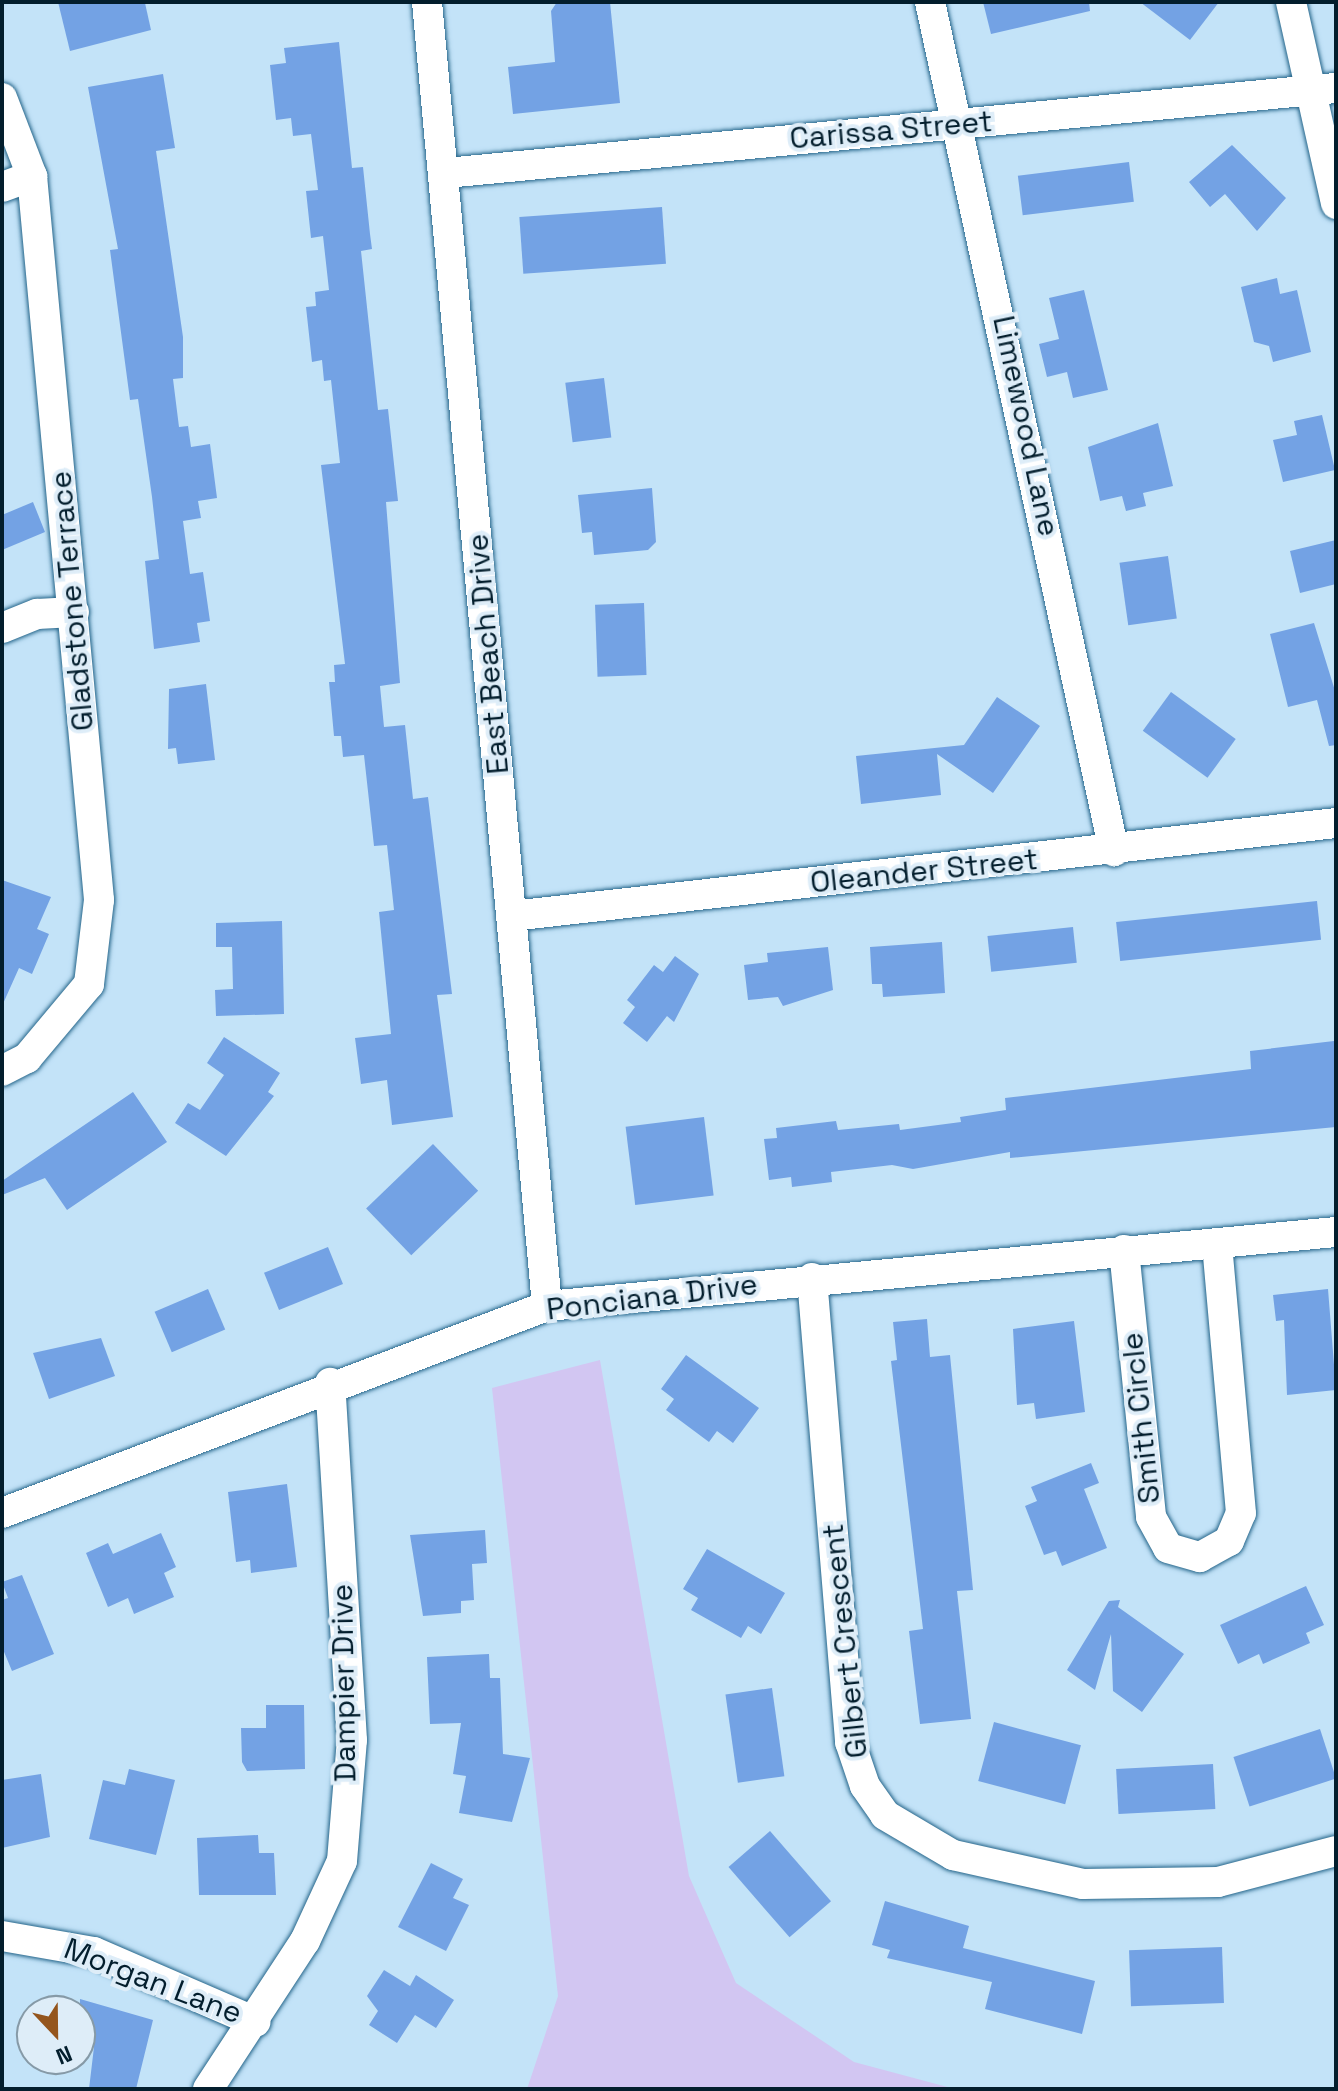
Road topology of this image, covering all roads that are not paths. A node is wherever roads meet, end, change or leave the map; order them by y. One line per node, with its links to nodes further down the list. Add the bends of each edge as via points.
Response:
1 (427, 2): 7 (street, East Beach Drive)
2 (930, 2): 6 (street, Limewood Lane)
3 (1291, 2): 4 (street)
4 (1322, 90): 6 (street, Carissa Street); 10 (street)
5 (2, 98): 8 (street, Gladstone Terrace)
6 (958, 123): 7 (street, Carissa Street); 14 (street, Limewood Lane)
7 (446, 173): 15 (street, East Beach Drive)
8 (32, 176): 9 (street); 11 (street, Gladstone Terrace)
9 (2, 187)
10 (1336, 204)
11 (74, 612): 12 (street, via 37,614); 16 (street, Gladstone Terrace, via 99,900 89,984 27,1058)
12 (2, 628)
13 (1336, 823): 14 (street, Oleander Street)
14 (1114, 851): 15 (street, Oleander Street)
15 (512, 916): 21 (street, East Beach Drive)
16 (2, 1071)
17 (1336, 1232): 18 (street, Ponciana Drive)
18 (1217, 1243): 19 (street, Ponciana Drive); 19 (street, Smith Circle, via 1241,1513 1229,1541 1200,1557 1168,1548 1151,1517)
19 (1124, 1250): 20 (street, Ponciana Drive)
20 (812, 1278): 21 (street, Ponciana Drive); 24 (street, Gilbert Crescent, via 850,1742 865,1786 885,1815 953,1855 1083,1884 1218,1882)
21 (547, 1306): 22 (street, Ponciana Drive)
22 (330, 1383): 23 (street, Ponciana Drive); 26 (street, Dampier Drive, via 352,1740 342,1861)
23 (2, 1513)
24 (1336, 1851)
25 (2, 1936): 26 (street, Morgan Lane, via 94,1952)
26 (256, 2022): 27 (street, Dampier Drive)
27 (208, 2089)

